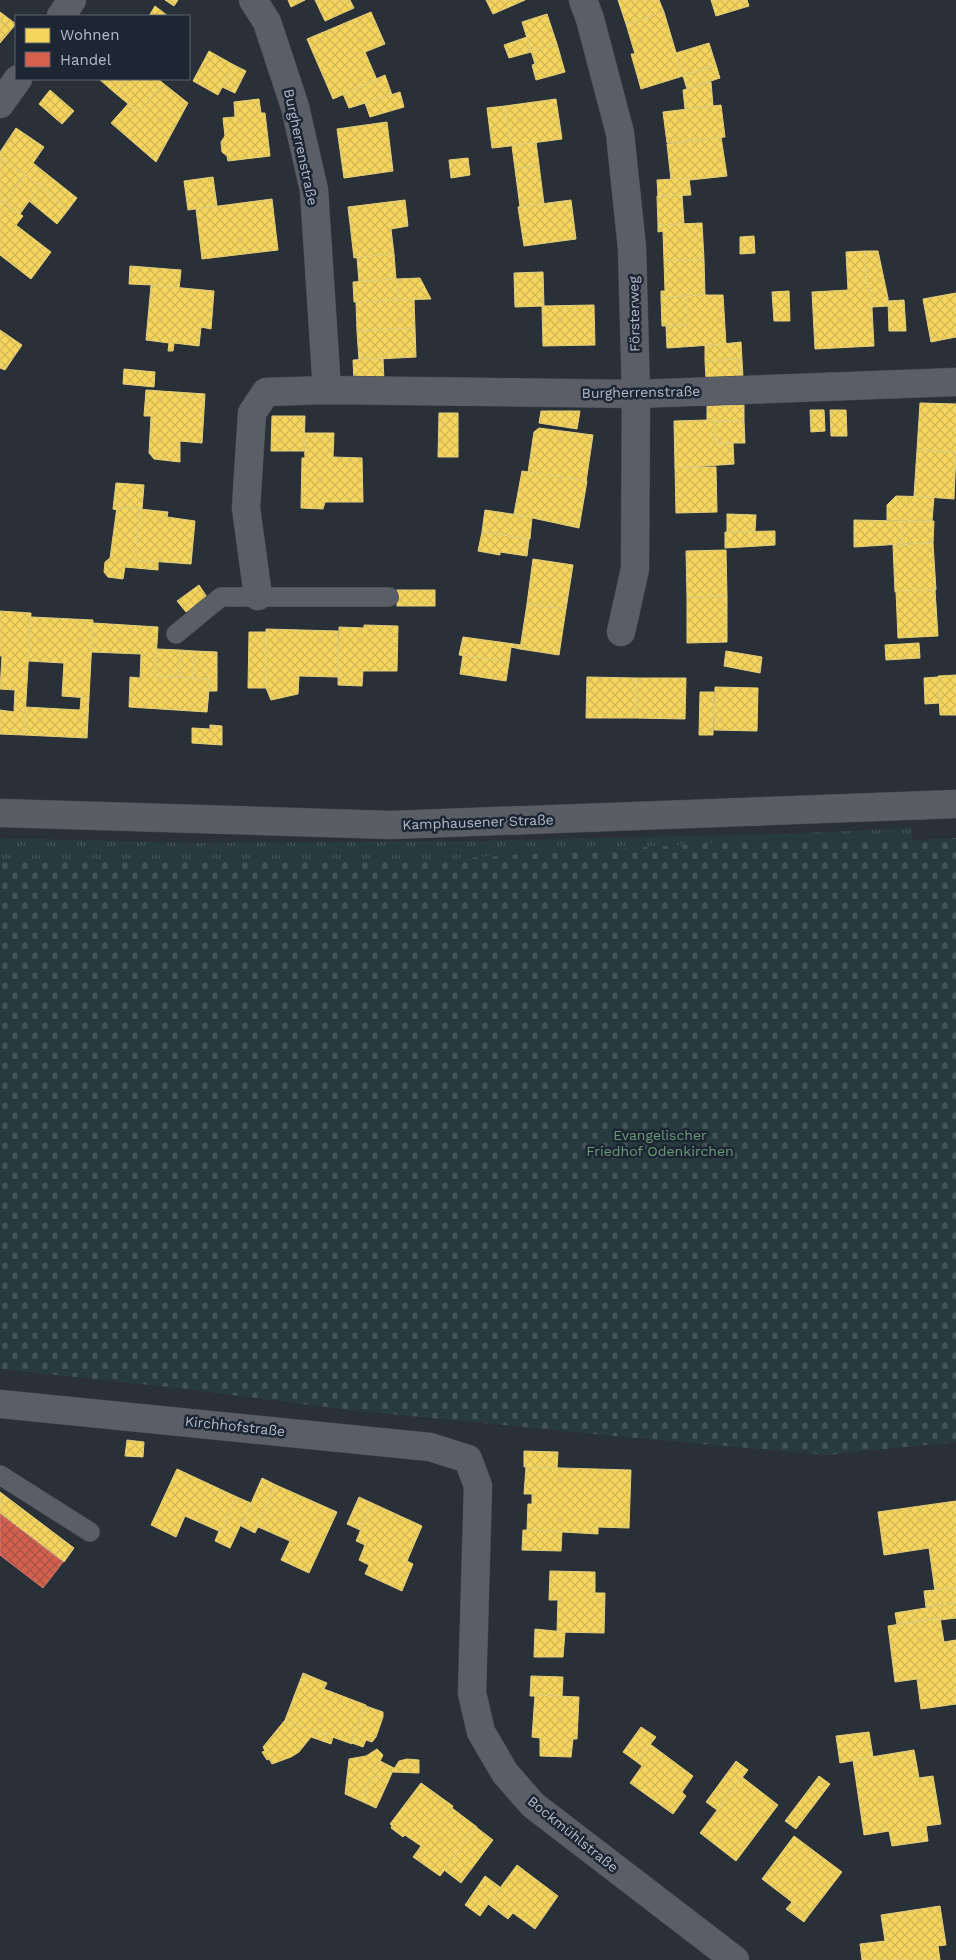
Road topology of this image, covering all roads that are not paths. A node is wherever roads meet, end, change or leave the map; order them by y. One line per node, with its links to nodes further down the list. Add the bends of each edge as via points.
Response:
1 (72, 0): 4 (street)
2 (253, 0): 8 (street, Burgherrenstraße, via 267,22 295,107 314,190)
3 (583, 0): 9 (street, Försterweg, via 620,133 632,248)
4 (62, 15)
5 (17, 80): 6 (street)
6 (0, 104)
7 (956, 382): 9 (street, Burgherrenstraße)
8 (327, 390): 9 (street, Burgherrenstraße); 10 (street, Burgherrenstraße, via 266,392 252,413 246,508)
9 (636, 394): 12 (street, Försterweg, via 635,569)
10 (258, 596): 11 (lane); 13 (lane, via 221,597)
11 (389, 597)
12 (621, 632)
13 (176, 634)
14 (956, 804): 15 (main road, Kamphausener Straße, via 391,825)
15 (0, 813)
16 (0, 1404): 17 (street, Kirchhofstraße, via 430,1447)
17 (468, 1458): 20 (street, Bockmühlstraße, via 478,1486 472,1693 481,1732 505,1773 533,1805)
18 (0, 1475): 19 (lane)
19 (90, 1532)
20 (735, 1960)

